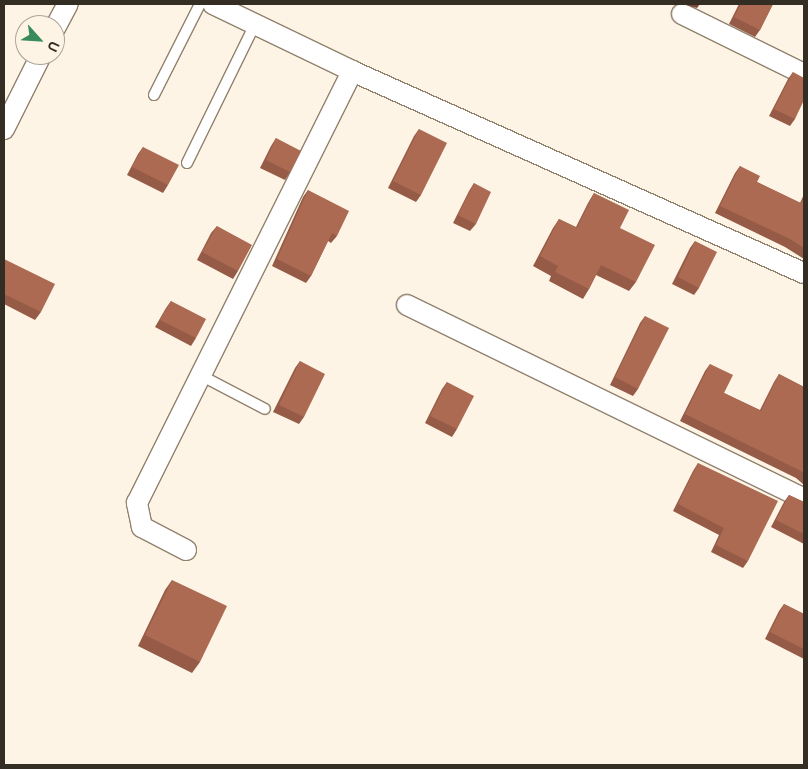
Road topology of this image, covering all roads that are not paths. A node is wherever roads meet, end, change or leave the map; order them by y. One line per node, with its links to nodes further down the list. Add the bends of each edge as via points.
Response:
1 (68, 4): 5 (street)
2 (200, 4): 10 (lane)
3 (213, 4): 6 (street)
4 (682, 14): 9 (street)
5 (62, 15)
6 (255, 24): 8 (street); 12 (lane)
7 (36, 65): 11 (street)
8 (352, 71): 13 (street); 15 (street)
9 (804, 74)
10 (154, 95)
11 (4, 129)
12 (187, 163)
13 (804, 273)
14 (407, 305): 17 (street)
15 (200, 375): 16 (lane); 18 (street, via 137,503 142,527)
16 (265, 409)
17 (804, 499)
18 (186, 550)

